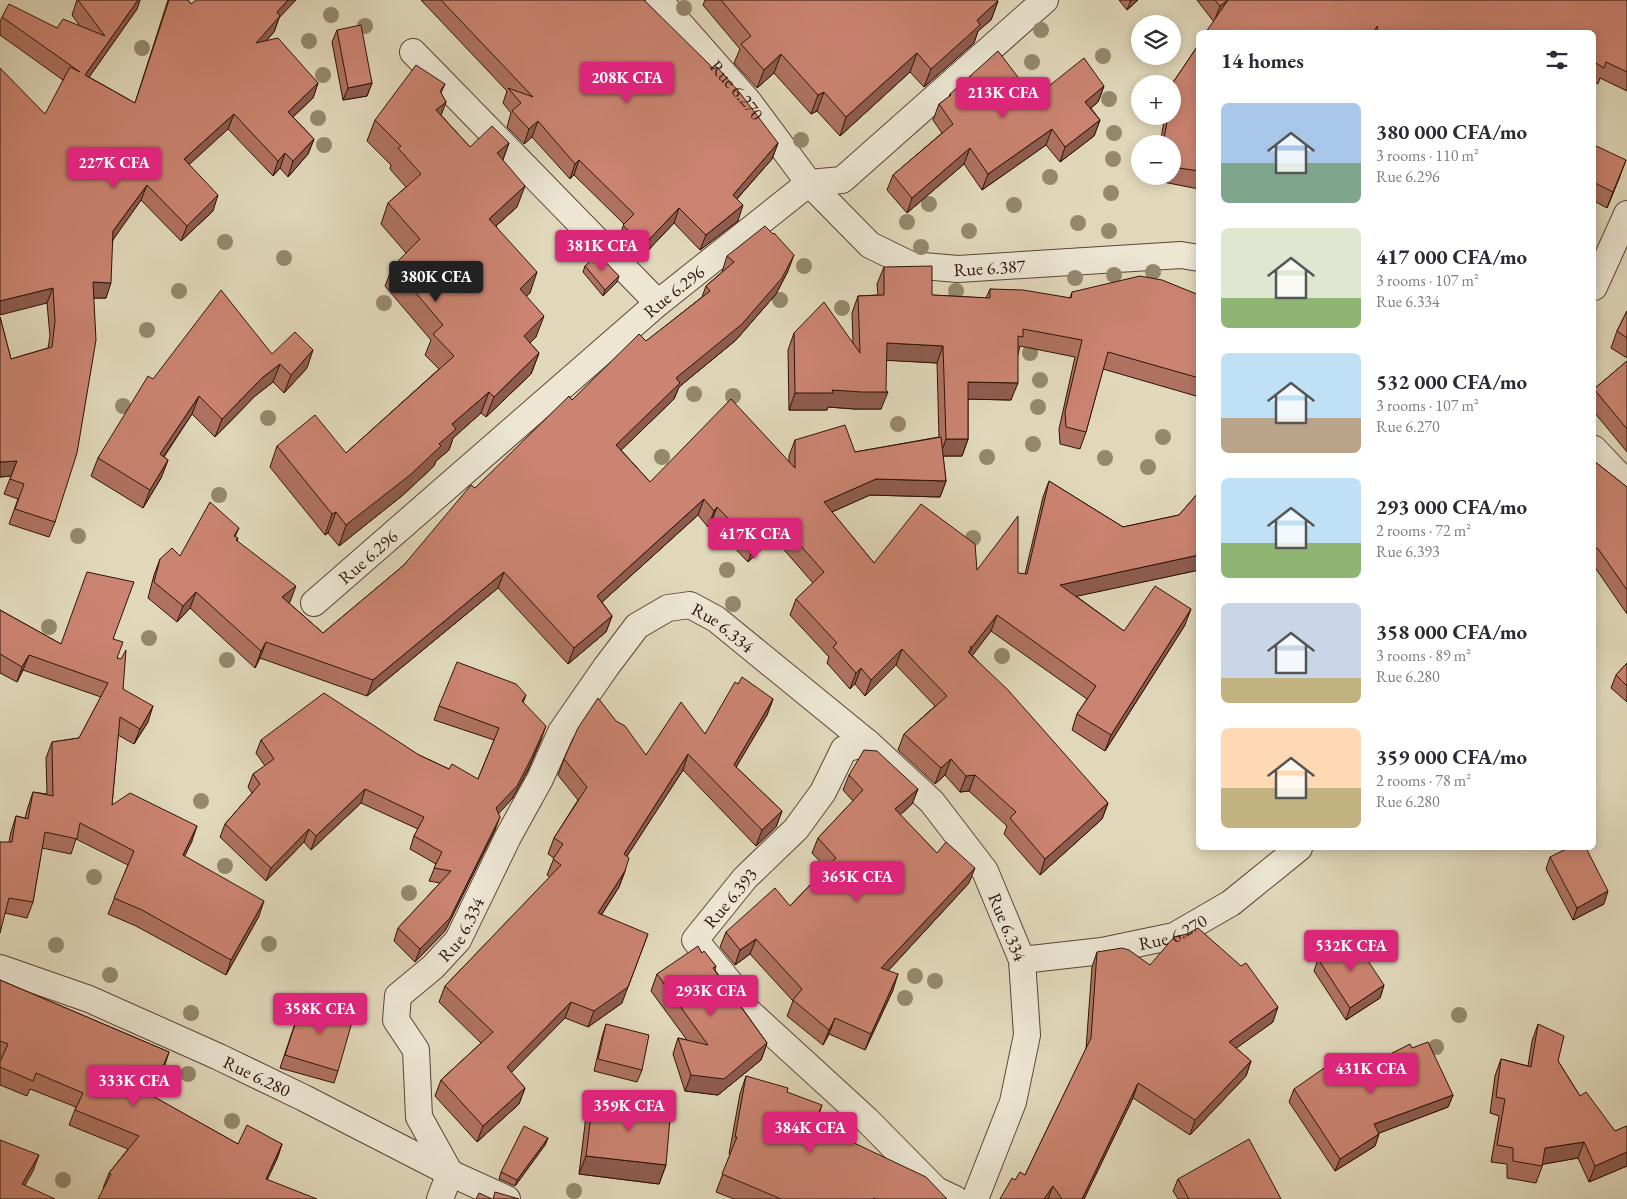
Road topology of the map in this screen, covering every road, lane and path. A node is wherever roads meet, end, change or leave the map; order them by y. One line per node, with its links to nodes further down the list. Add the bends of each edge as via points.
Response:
1 (659, 0): 4 (street, Rue 6.270, via 748,101)
2 (1037, 3): 4 (street, via 842,180)
3 (413, 52): 8 (street)
4 (809, 183): 6 (street, Rue 6.387, via 870,245 911,264 958,268 1181,255); 8 (street, Rue 6.296)
5 (1627, 214): 7 (street)
6 (1196, 258)
7 (1596, 283)
8 (658, 303): 11 (street, Rue 6.296)
9 (1596, 451): 10 (street)
10 (1627, 484)
11 (314, 603)
12 (868, 743): 14 (street, Rue 6.334, via 932,802 985,871); 16 (street, Rue 6.334, via 716,619 690,605 668,608 637,626 561,732 458,940 433,967 398,996 396,1020 416,1050 419,1117); 19 (street, Rue 6.393, via 844,749 823,792 796,829 745,878 695,940 748,1010 866,1119 936,1190)
13 (1297, 850): 14 (street, Rue 6.270, via 1231,903 1174,936 1102,951)
14 (1022, 960): 20 (street, Rue 6.334, via 1027,1035 1013,1102)
15 (0, 968): 16 (street, Rue 6.280, via 89,999 202,1050)
16 (450, 1173): 17 (street); 18 (street, Rue 6.280)
17 (440, 1199)
18 (507, 1199)
19 (955, 1199)
20 (975, 1199)

